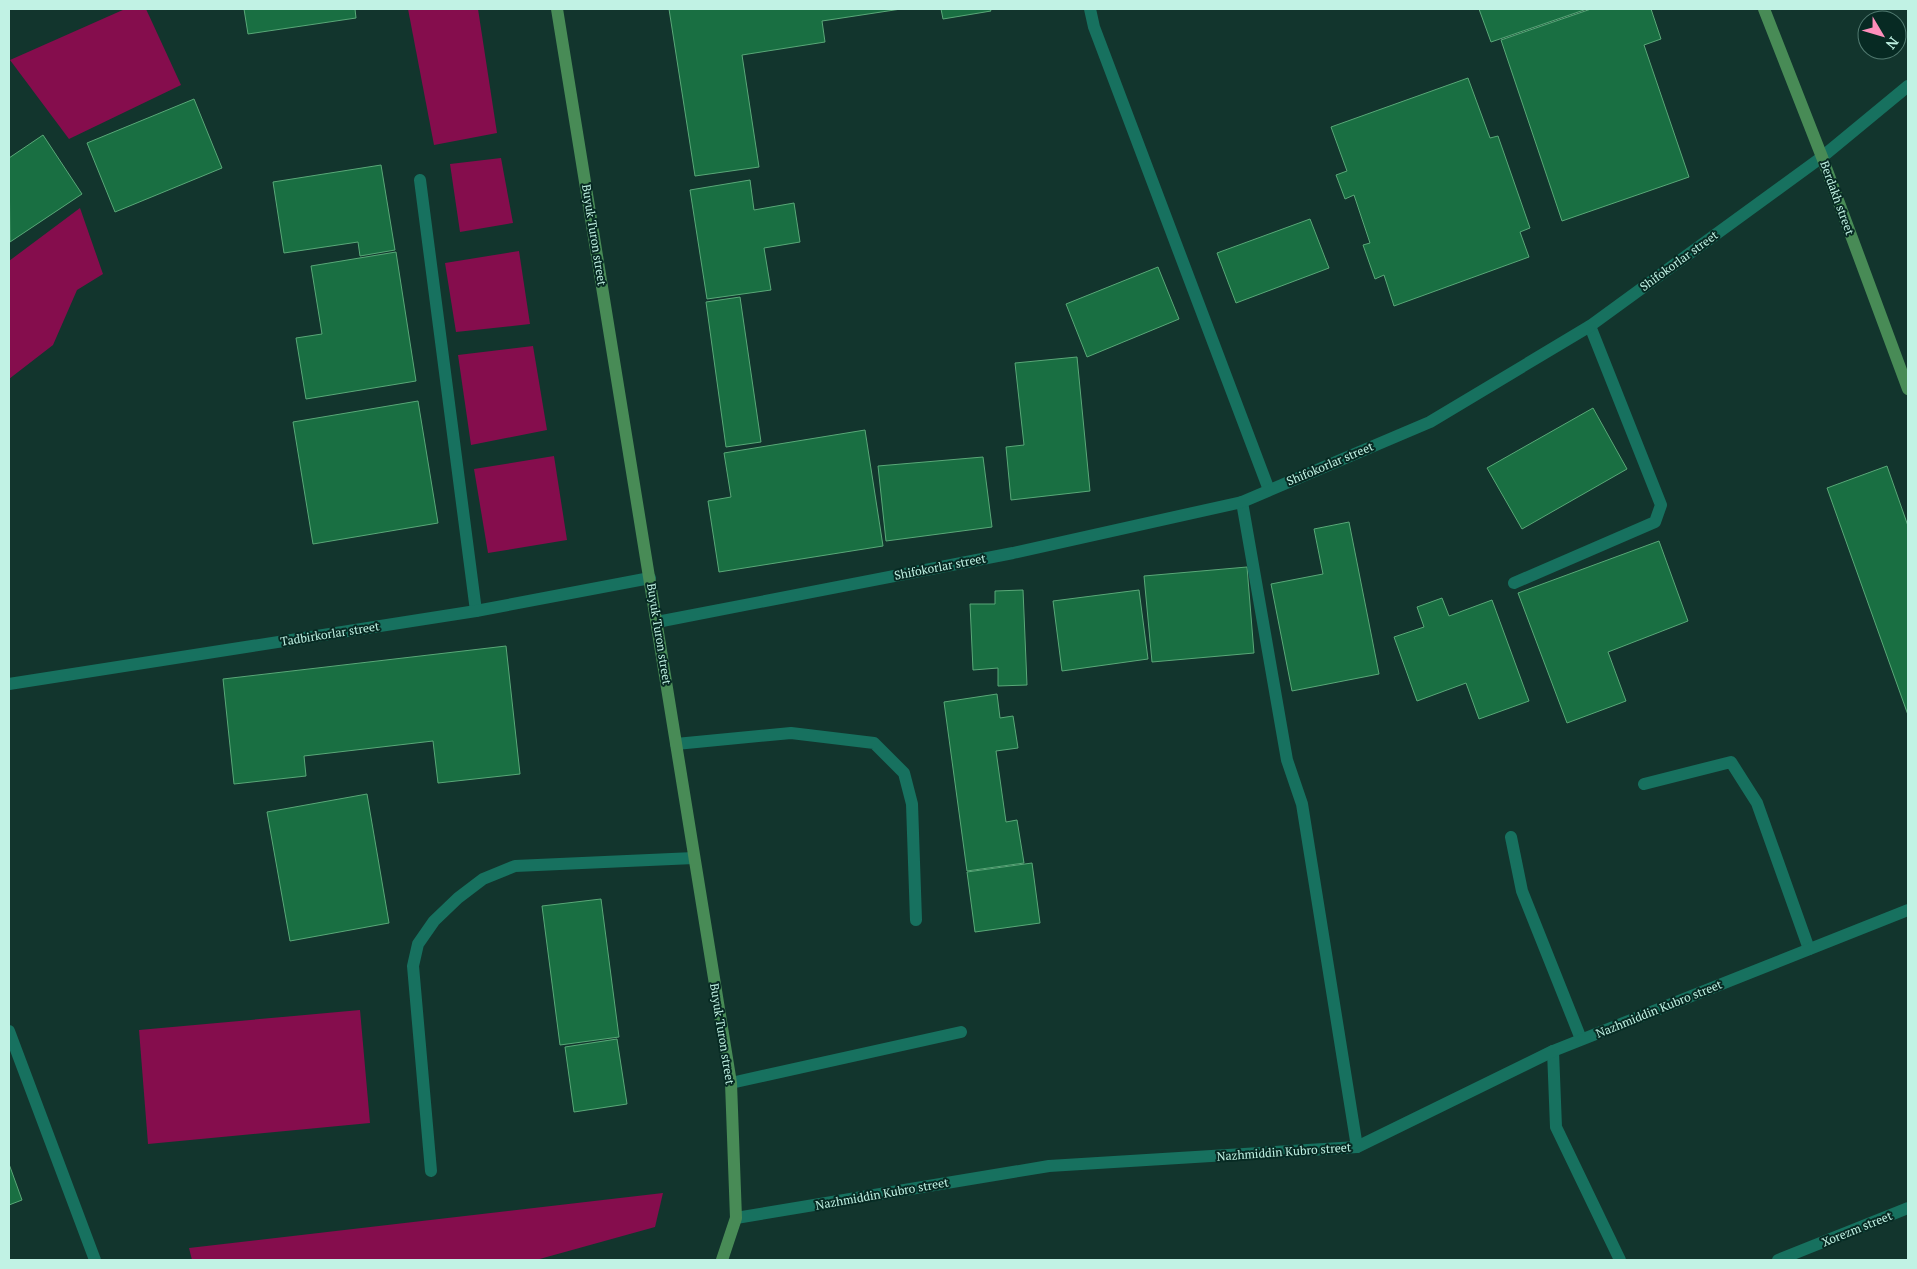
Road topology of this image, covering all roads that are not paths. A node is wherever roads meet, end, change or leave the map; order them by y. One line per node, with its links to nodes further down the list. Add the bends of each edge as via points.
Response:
1 (557, 9): 11 (street, Buyuk Turon street)
2 (1090, 9): 9 (street, via 1094,27)
3 (1764, 9): 5 (street, Berdakh street)
4 (1908, 86): 5 (street, Shifokorlar street)
5 (1822, 157): 7 (street, Shifokorlar street); 8 (street, Berdakh street)
6 (420, 180): 13 (street)
7 (1590, 326): 9 (street, Shifokorlar street, via 1430,422); 12 (street, via 1661,505 1655,522)
8 (1908, 389)
9 (1269, 490): 10 (street, Shifokorlar street)
10 (1242, 502): 14 (street, Shifokorlar street, via 1013,553); 28 (street, via 1287,760 1302,804)
11 (650, 578): 13 (street, Tadbirkorlar street); 14 (street, Buyuk Turon street)
12 (1514, 583)
13 (476, 611): 15 (street, Tadbirkorlar street)
14 (657, 622): 16 (street, Buyuk Turon street)
15 (9, 684)
16 (676, 744): 19 (street, Buyuk Turon street); 21 (street, via 791,733 874,743 904,773 912,804)
17 (1644, 784): 22 (street, via 1731,762 1757,803)
18 (1512, 837): 25 (street, via 1522,891)
19 (694, 858): 27 (street, Buyuk Turon street); 29 (street, via 515,866 483,879 434,921 418,944 413,966)
20 (1908, 910): 22 (street, Nazhmiddin Kubro street)
21 (916, 920)
22 (1809, 949): 25 (street, Nazhmiddin Kubro street)
23 (9, 1031): 32 (street)
24 (961, 1032): 27 (street)
25 (1581, 1039): 26 (street, Nazhmiddin Kubro street)
26 (1553, 1050): 28 (street, Nazhmiddin Kubro street); 34 (street, via 1556,1127)
27 (731, 1083): 31 (street, Buyuk Turon street)
28 (1357, 1147): 31 (street, Nazhmiddin Kubro street, via 1049,1166)
29 (431, 1171)
30 (1908, 1208): 35 (street, Xorezm street)
31 (736, 1218): 33 (street, Buyuk Turon street)
32 (95, 1260)
33 (722, 1260)
34 (1620, 1260)
35 (1778, 1260)

